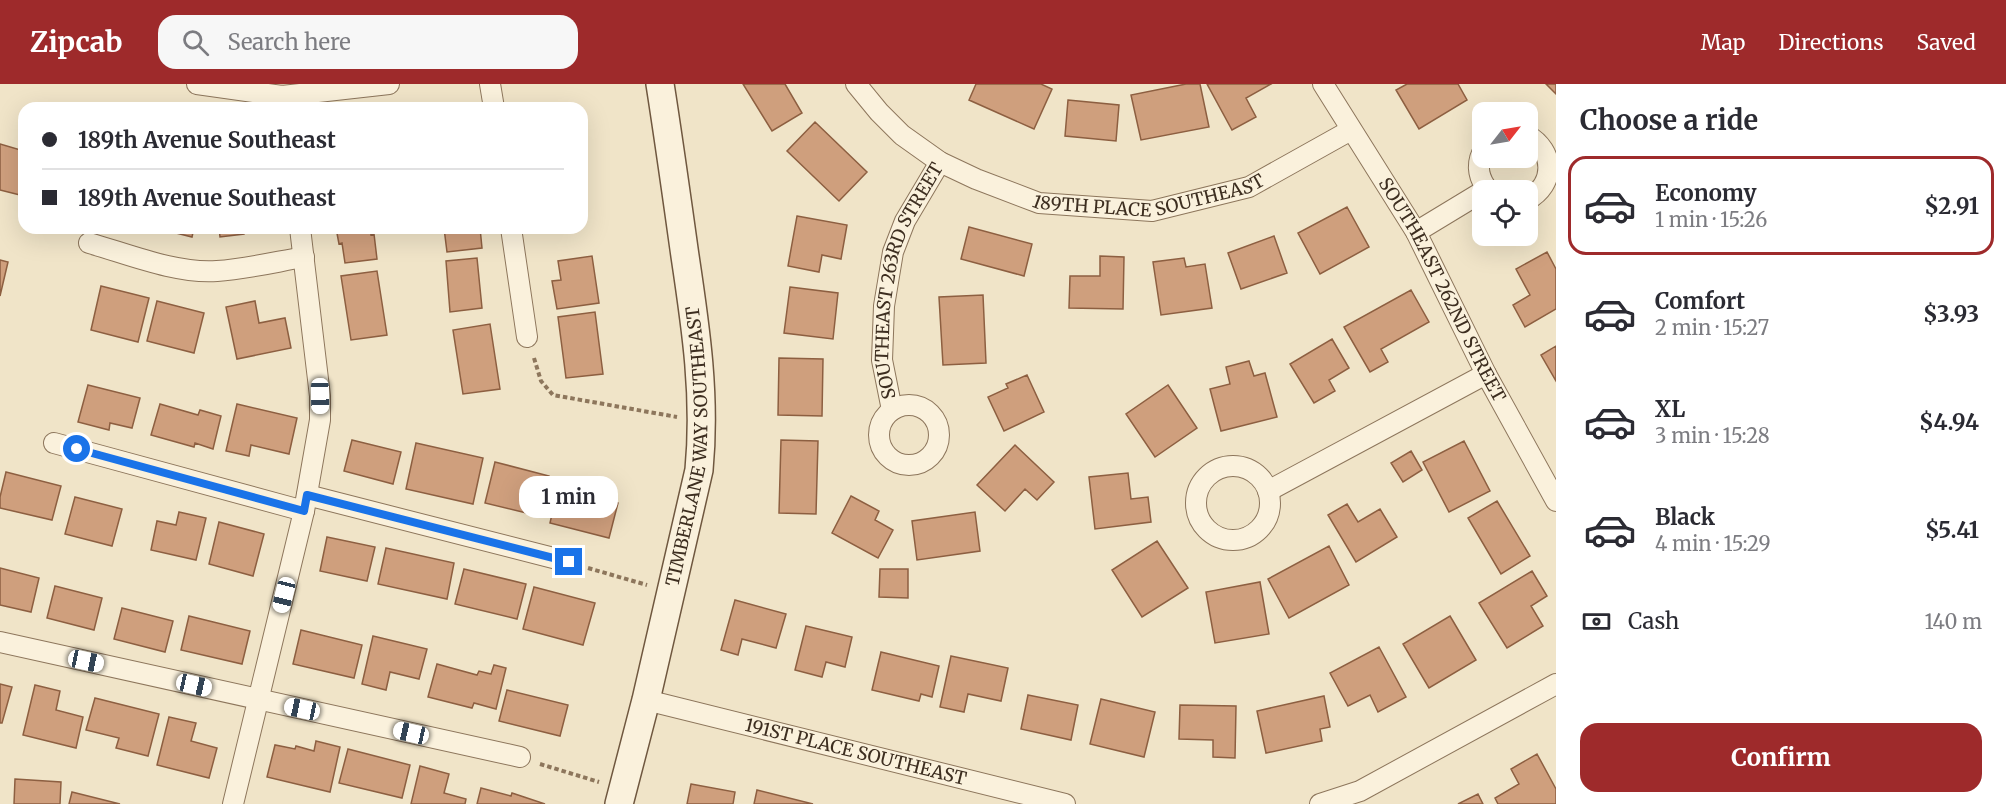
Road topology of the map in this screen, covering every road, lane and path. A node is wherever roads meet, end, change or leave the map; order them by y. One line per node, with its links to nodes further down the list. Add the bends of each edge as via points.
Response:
1 (197, 84): 7 (street)
2 (389, 84): 7 (street)
3 (490, 84): 8 (street)
4 (660, 84): 22 (street, TIMBERLANE WAY SOUTHEAST, via 698,345)
5 (856, 84): 11 (street, SOUTHEAST 263RD STREET, via 902,135)
6 (1323, 84): 9 (street, SOUTHEAST 262ND STREET)
7 (283, 102)
8 (493, 102)
9 (1351, 130): 11 (street, 189TH PLACE SOUTHEAST, via 1249,187 1152,211 1039,203); 14 (street, SOUTHEAST 262ND STREET)
10 (1538, 142): 12 (street, via 1545,150 1549,172)
11 (940, 162): 21 (street, SOUTHEAST 263RD STREET, via 905,221 893,252 884,306 882,360)
12 (1538, 194)
13 (1472, 198): 14 (street)
14 (1416, 232): 20 (street, SOUTHEAST 262ND STREET)
15 (301, 234): 18 (street)
16 (513, 234): 19 (street)
17 (89, 243): 18 (street, via 199,271)
18 (304, 257): 26 (street, via 320,396 320,420)
19 (527, 337): 22 (path, via 541,381 553,396)
20 (1486, 374): 24 (street); 25 (street, SOUTHEAST 262ND STREET)
21 (892, 410)
22 (702, 422): 28 (street, TIMBERLANE WAY SOUTHEAST, via 699,470)
23 (54, 443): 26 (street)
24 (1268, 491)
25 (1556, 501)
26 (306, 503): 27 (street); 31 (street)
27 (569, 562): 28 (path)
28 (671, 592): 32 (street, TIMBERLANE WAY SOUTHEAST)
29 (0, 642): 31 (street)
30 (1556, 684): 35 (street)
31 (258, 699): 33 (street); 36 (street)
32 (646, 699): 34 (street, TIMBERLANE WAY SOUTHEAST); 37 (street, 191ST PLACE SOUTHEAST)
33 (520, 757): 34 (path)
34 (621, 797)
35 (1363, 797): 38 (street)
36 (233, 804)
37 (1065, 804)
38 (1320, 804)

